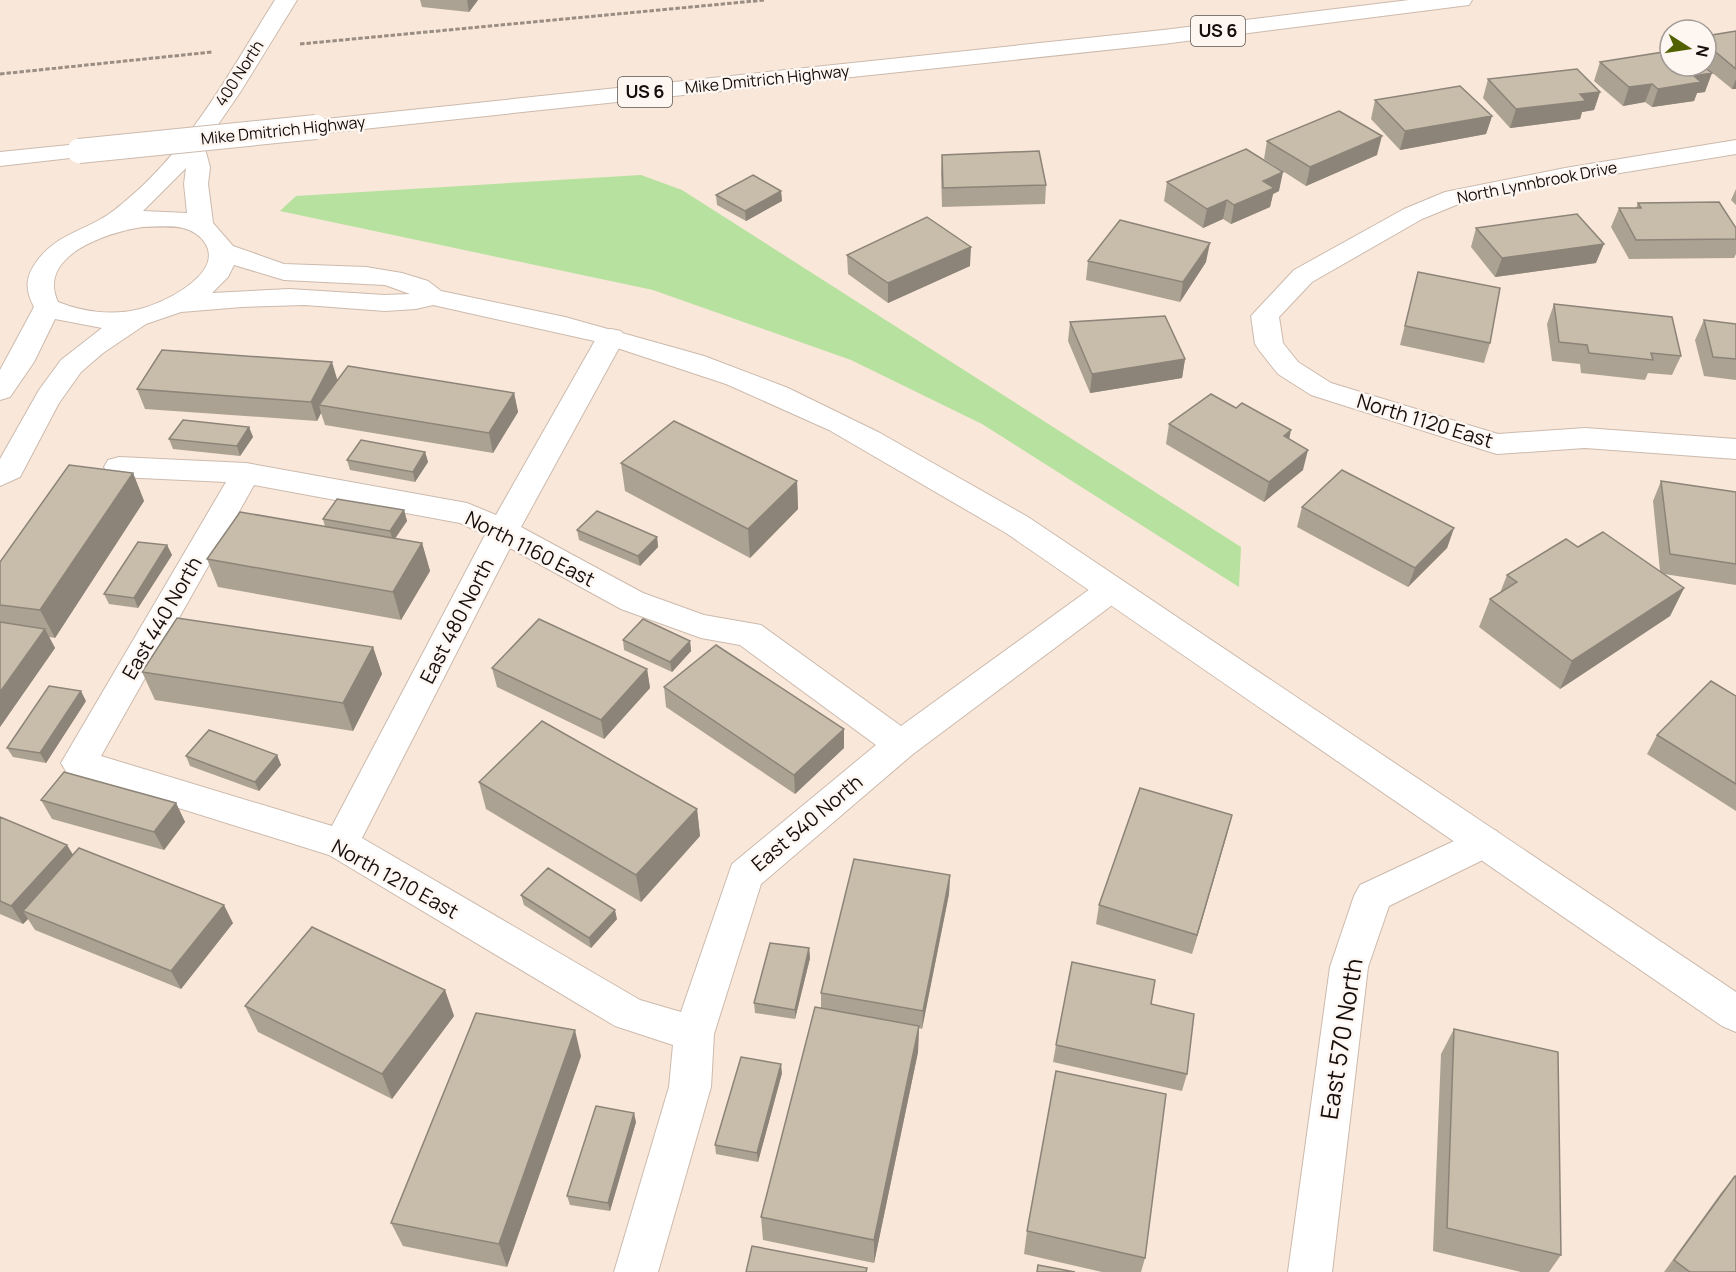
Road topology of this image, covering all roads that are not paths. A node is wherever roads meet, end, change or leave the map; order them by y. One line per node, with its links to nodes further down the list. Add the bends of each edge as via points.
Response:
1 (286, 0): 3 (main road, 400 North)
2 (1461, 0): 5 (main road, Mike Dmitrich Highway / US 6, bridge, via 1151,38)
3 (192, 146): 6 (main road, 400 North, via 152,192); 7 (main road, via 198,167)
4 (1736, 147): 12 (main road, North Lynnbrook Drive, via 1454,197 1413,214 1303,276)
5 (0, 159)
6 (107, 225): 7 (main road, via 163,219); 11 (main road, via 61,250 43,271 39,284)
7 (201, 226): 8 (main road)
8 (222, 251): 9 (main road, via 256,266 285,272 388,278 424,288); 10 (main road, via 220,268 214,277)
9 (433, 297): 10 (main road, via 391,305 304,297); 14 (main road, via 525,314)
10 (179, 304): 13 (main road)
11 (48, 307): 13 (main road, via 85,318); 15 (main road)
12 (1265, 316): 16 (main road, North 1120 East, via 1269,344 1288,368 1321,389 1497,444 1585,438)
13 (139, 318): 19 (main road, via 94,345 71,367 9,470)
14 (611, 337): 20 (main road, East 480 North); 21 (main road, via 730,375 830,420 1017,525)
15 (0, 391)
16 (1736, 449)
17 (119, 466): 18 (main road, North 1160 East)
18 (246, 473): 20 (main road, North 1160 East, via 467,514); 23 (main road, East 440 North)
19 (0, 476)
20 (503, 531): 22 (main road, North 1160 East, via 632,601 701,626 749,634); 25 (main road, East 480 North)
21 (1112, 590): 22 (main road, East 540 North); 24 (main road)
22 (901, 744): 27 (main road, East 540 North, via 744,875)
23 (79, 763): 25 (main road, North 1210 East)
24 (1485, 842): 26 (main road); 29 (main road, East 570 North, via 1373,896 1349,967)
25 (341, 844): 27 (main road, North 1210 East, via 629,1014)
26 (1736, 1014)
27 (694, 1034): 28 (main road, East 540 North, via 690,1087)
28 (636, 1272)
29 (1310, 1272)

